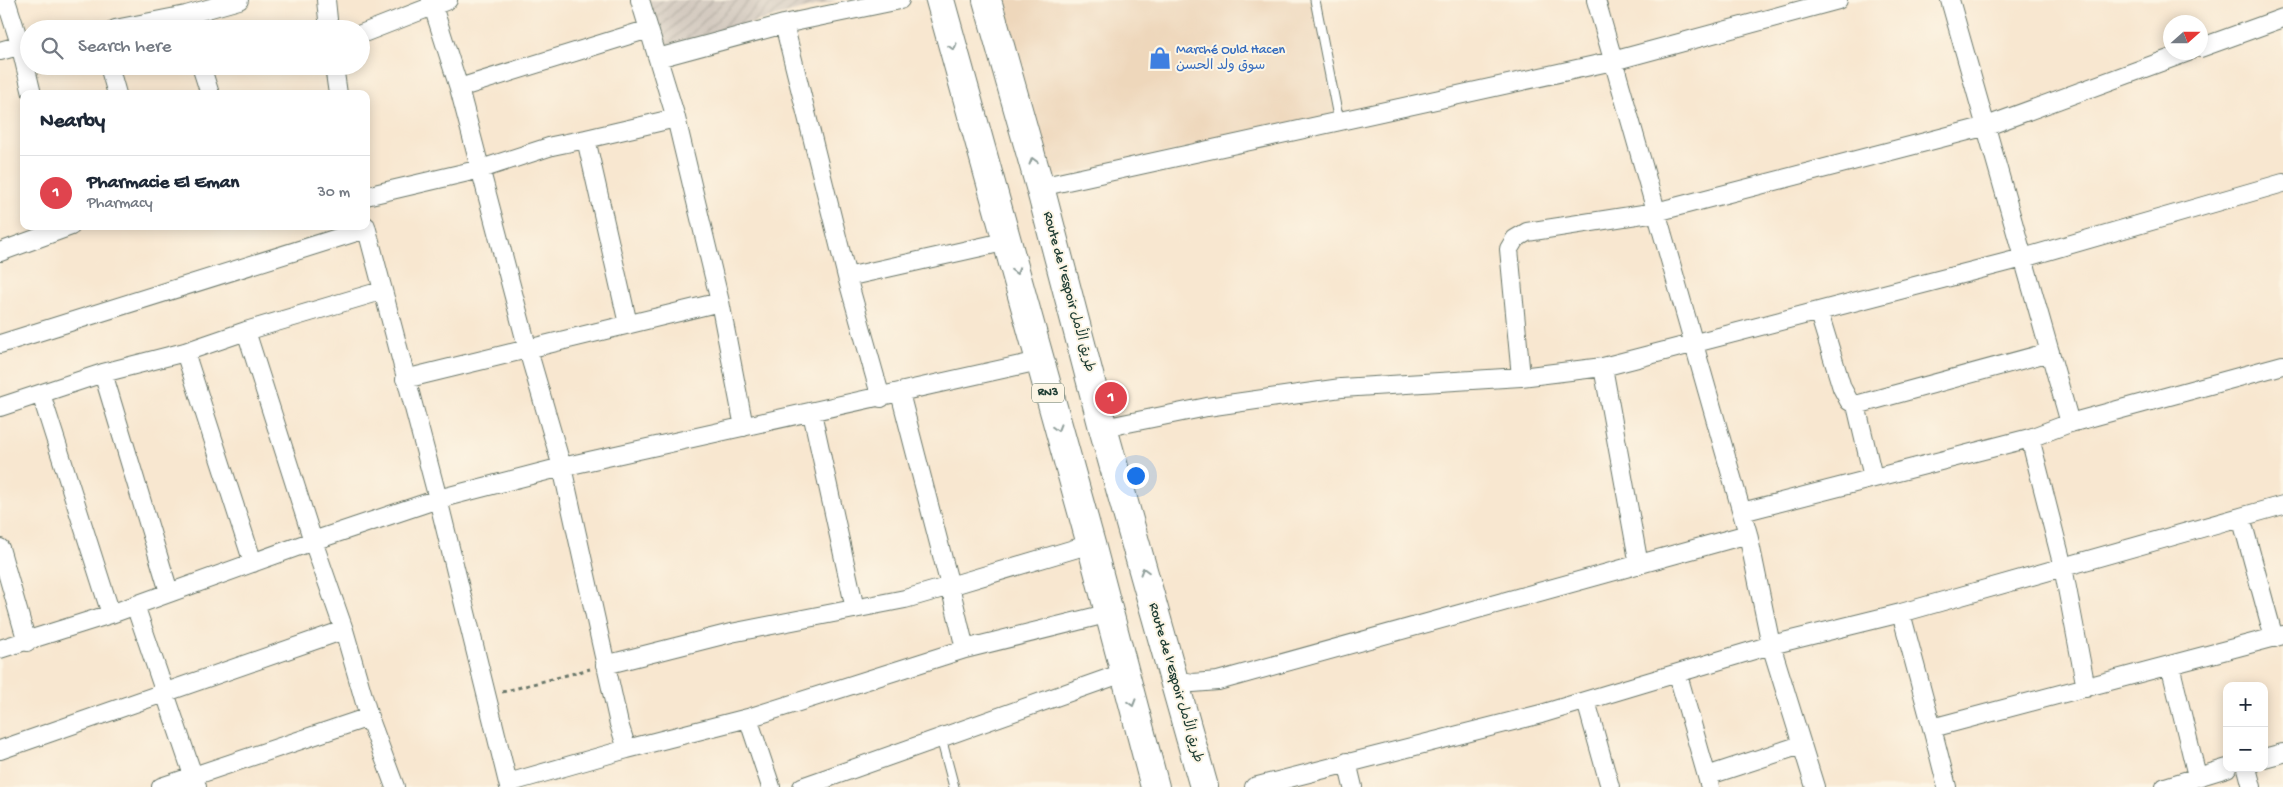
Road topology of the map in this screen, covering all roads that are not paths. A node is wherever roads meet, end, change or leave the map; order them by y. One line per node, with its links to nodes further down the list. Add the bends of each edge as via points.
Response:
1 (6, 0): 19 (street)
2 (239, 0): 14 (street)
3 (326, 0): 15 (street)
4 (640, 0): 17 (street)
5 (900, 0): 16 (street)
6 (940, 0): 47 (highway, RN3, one-way to 47)
7 (987, 0): 41 (highway, Route de l’Espoir طريق الأمل, one-way to 7)
8 (1315, 0): 36 (lane)
9 (1596, 0): 24 (street)
10 (1838, 0): 24 (street)
11 (1950, 0): 37 (street)
12 (437, 2): 18 (street); 30 (street)
13 (2283, 18): 21 (street)
14 (193, 20)
15 (328, 20)
16 (784, 24): 23 (street); 50 (street)
17 (649, 29): 23 (street); 30 (street)
18 (370, 30)
19 (20, 34)
20 (20, 45): 22 (street)
21 (2208, 45)
22 (0, 51)
23 (658, 58): 35 (street)
24 (1613, 60): 36 (street); 43 (street)
25 (2166, 60): 37 (street)
26 (29, 75): 31 (street)
27 (112, 75): 32 (street)
28 (204, 75): 33 (street)
29 (335, 75): 34 (street)
30 (459, 88): 39 (street)
31 (31, 90)
32 (116, 90)
33 (209, 90)
34 (337, 90)
35 (676, 118): 38 (street); 52 (street)
36 (1339, 123): 41 (street)
37 (1987, 126): 43 (street); 49 (street)
38 (586, 138): 39 (street); 54 (street)
39 (481, 169): 42 (street); 58 (street)
40 (2283, 183): 49 (street)
41 (1040, 187): 75 (highway, Route de l’Espoir طريق الأمل)
42 (370, 195)
43 (1656, 212): 57 (street); 65 (street, via 1527,232 1515,239 1509,249)
44 (58, 230): 48 (street)
45 (360, 230): 56 (street)
46 (366, 230): 51 (street)
47 (1008, 241): 50 (street); 61 (highway, RN3, one-way to 61)
48 (0, 252)
49 (2023, 258): 53 (street); 60 (street)
50 (847, 277): 69 (street)
51 (381, 290): 55 (street); 66 (street)
52 (720, 302): 54 (street); 74 (street)
53 (1819, 312): 57 (street); 70 (street, via 1842,388 1849,401)
54 (628, 324): 58 (street)
55 (246, 331): 59 (street); 84 (street)
56 (0, 344)
57 (1694, 344): 63 (street); 81 (street)
58 (528, 350): 66 (street); 77 (street)
59 (184, 352): 64 (street); 87 (street)
60 (2050, 352): 70 (street); 73 (street)
61 (1039, 361): 67 (street); 85 (highway, RN3, one-way to 85)
62 (2283, 365): 73 (street)
63 (1603, 367): 65 (street); 88 (street)
64 (103, 373): 68 (street); 91 (street)
65 (1521, 377): 75 (street, via 1341,388 1207,407)
66 (405, 379): 79 (street)
67 (900, 393): 69 (street); 90 (street)
68 (41, 394): 71 (street); 96 (street)
69 (880, 398): 72 (street)
70 (1856, 405): 78 (street)
71 (0, 407)
72 (812, 413): 74 (street); 93 (street)
73 (2070, 423): 76 (street)
74 (744, 427): 77 (street)
75 (1103, 428): 107 (highway, Route de l’Espoir طريق الأمل, one-way to 75)
76 (2030, 438): 78 (street); 89 (street)
77 (562, 467): 79 (street); 103 (street)
78 (1873, 477): 81 (street)
79 (438, 500): 84 (street); 126 (street)
80 (2283, 505): 82 (street)
81 (1742, 512): 83 (street)
82 (2240, 517): 89 (street); 98 (street)
83 (1748, 534): 88 (street); 100 (street)
84 (313, 540): 87 (street); 97 (street)
85 (1091, 544): 90 (street); 95 (highway, RN3)
86 (0, 548): 99 (street)
87 (253, 563): 91 (street)
88 (1639, 565): 107 (street, via 1218,681 1193,684)
89 (2063, 567): 94 (street); 108 (street)
90 (950, 586): 93 (street); 102 (street)
91 (170, 592): 92 (street)
92 (135, 605): 96 (street); 109 (street)
93 (855, 609): 103 (street, via 731,634)
94 (1901, 612): 100 (street); 113 (street)
95 (1110, 613): 102 (street); 105 (highway, RN3)
96 (110, 614): 99 (street)
97 (344, 630): 109 (street); 111 (street)
98 (2278, 637): 104 (street)
99 (27, 642): 101 (street)
100 (1771, 645): 106 (street); 115 (street)
101 (0, 649)
102 (965, 649): 112 (street)
103 (605, 665): 116 (street)
104 (2170, 665): 108 (street); 123 (street)
105 (1124, 673): 114 (street); 132 (highway, RN3, one-way to 132)
106 (1678, 675): 110 (street); 125 (street)
107 (1175, 680): 133 (highway, Route de l’Espoir طريق الأمل)
108 (2086, 688): 113 (street)
109 (165, 692): 117 (street); 124 (street)
110 (1586, 701): 120 (street); 136 (street)
111 (369, 717): 124 (street); 128 (street)
112 (748, 718): 116 (street); 129 (street)
113 (1932, 728): 138 (street)
114 (941, 738): 130 (street); 131 (lane)
115 (1801, 745): 125 (street); 137 (street)
116 (627, 749): 126 (street)
117 (0, 750)
118 (2283, 753): 119 (street)
119 (2268, 757)
120 (1347, 762): 134 (street); 135 (street)
121 (2223, 769): 123 (street)
122 (2248, 772): 140 (street)
123 (2197, 776): 139 (street)
124 (195, 781): 127 (street)
125 (1709, 781)
126 (508, 785)
127 (161, 787)
128 (396, 787)
129 (770, 787)
130 (802, 787)
131 (954, 787)
132 (1155, 787)
133 (1204, 787)
134 (1254, 787)
135 (1353, 787)
136 (1610, 787)
137 (1815, 787)
138 (1947, 787)
139 (2165, 787)
140 (2252, 787)

